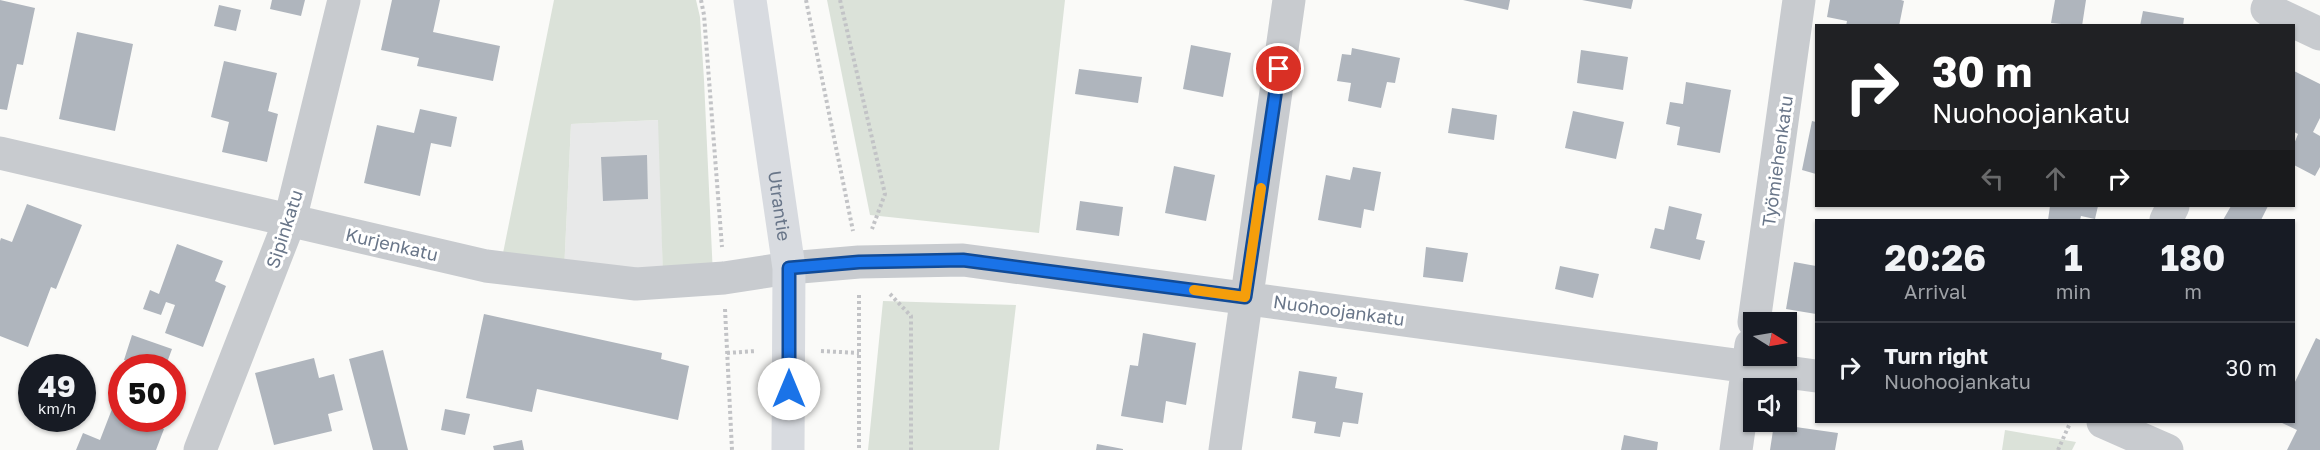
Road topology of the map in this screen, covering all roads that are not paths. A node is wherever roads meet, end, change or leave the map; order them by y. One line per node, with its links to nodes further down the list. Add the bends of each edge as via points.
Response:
1 (344, 0): 8 (street, Sipinkatu)
2 (750, 0): 9 (main road, Utrantie)
3 (1289, 0): 10 (street)
4 (1799, 0): 11 (street, Työmiehenkatu)
5 (2266, 11): 6 (street)
6 (2320, 34)
7 (0, 153): 8 (street, Kurjenkatu)
8 (290, 220): 9 (street, Kurjenkatu, via 486,266 636,284 724,278); 15 (street, Sipinkatu)
9 (789, 268): 10 (street, Nuohoojankatu, via 963,260); 16 (main road, Utrantie)
10 (1245, 297): 12 (street, Nuohoojankatu); 17 (street)
11 (1756, 312)
12 (1748, 367): 13 (street, Nuohoojankatu); 18 (street, Työmiehenkatu)
13 (1815, 376)
14 (2105, 423): 19 (street)
15 (200, 450)
16 (788, 450)
17 (1225, 450)
18 (1736, 450)
19 (2167, 450)

